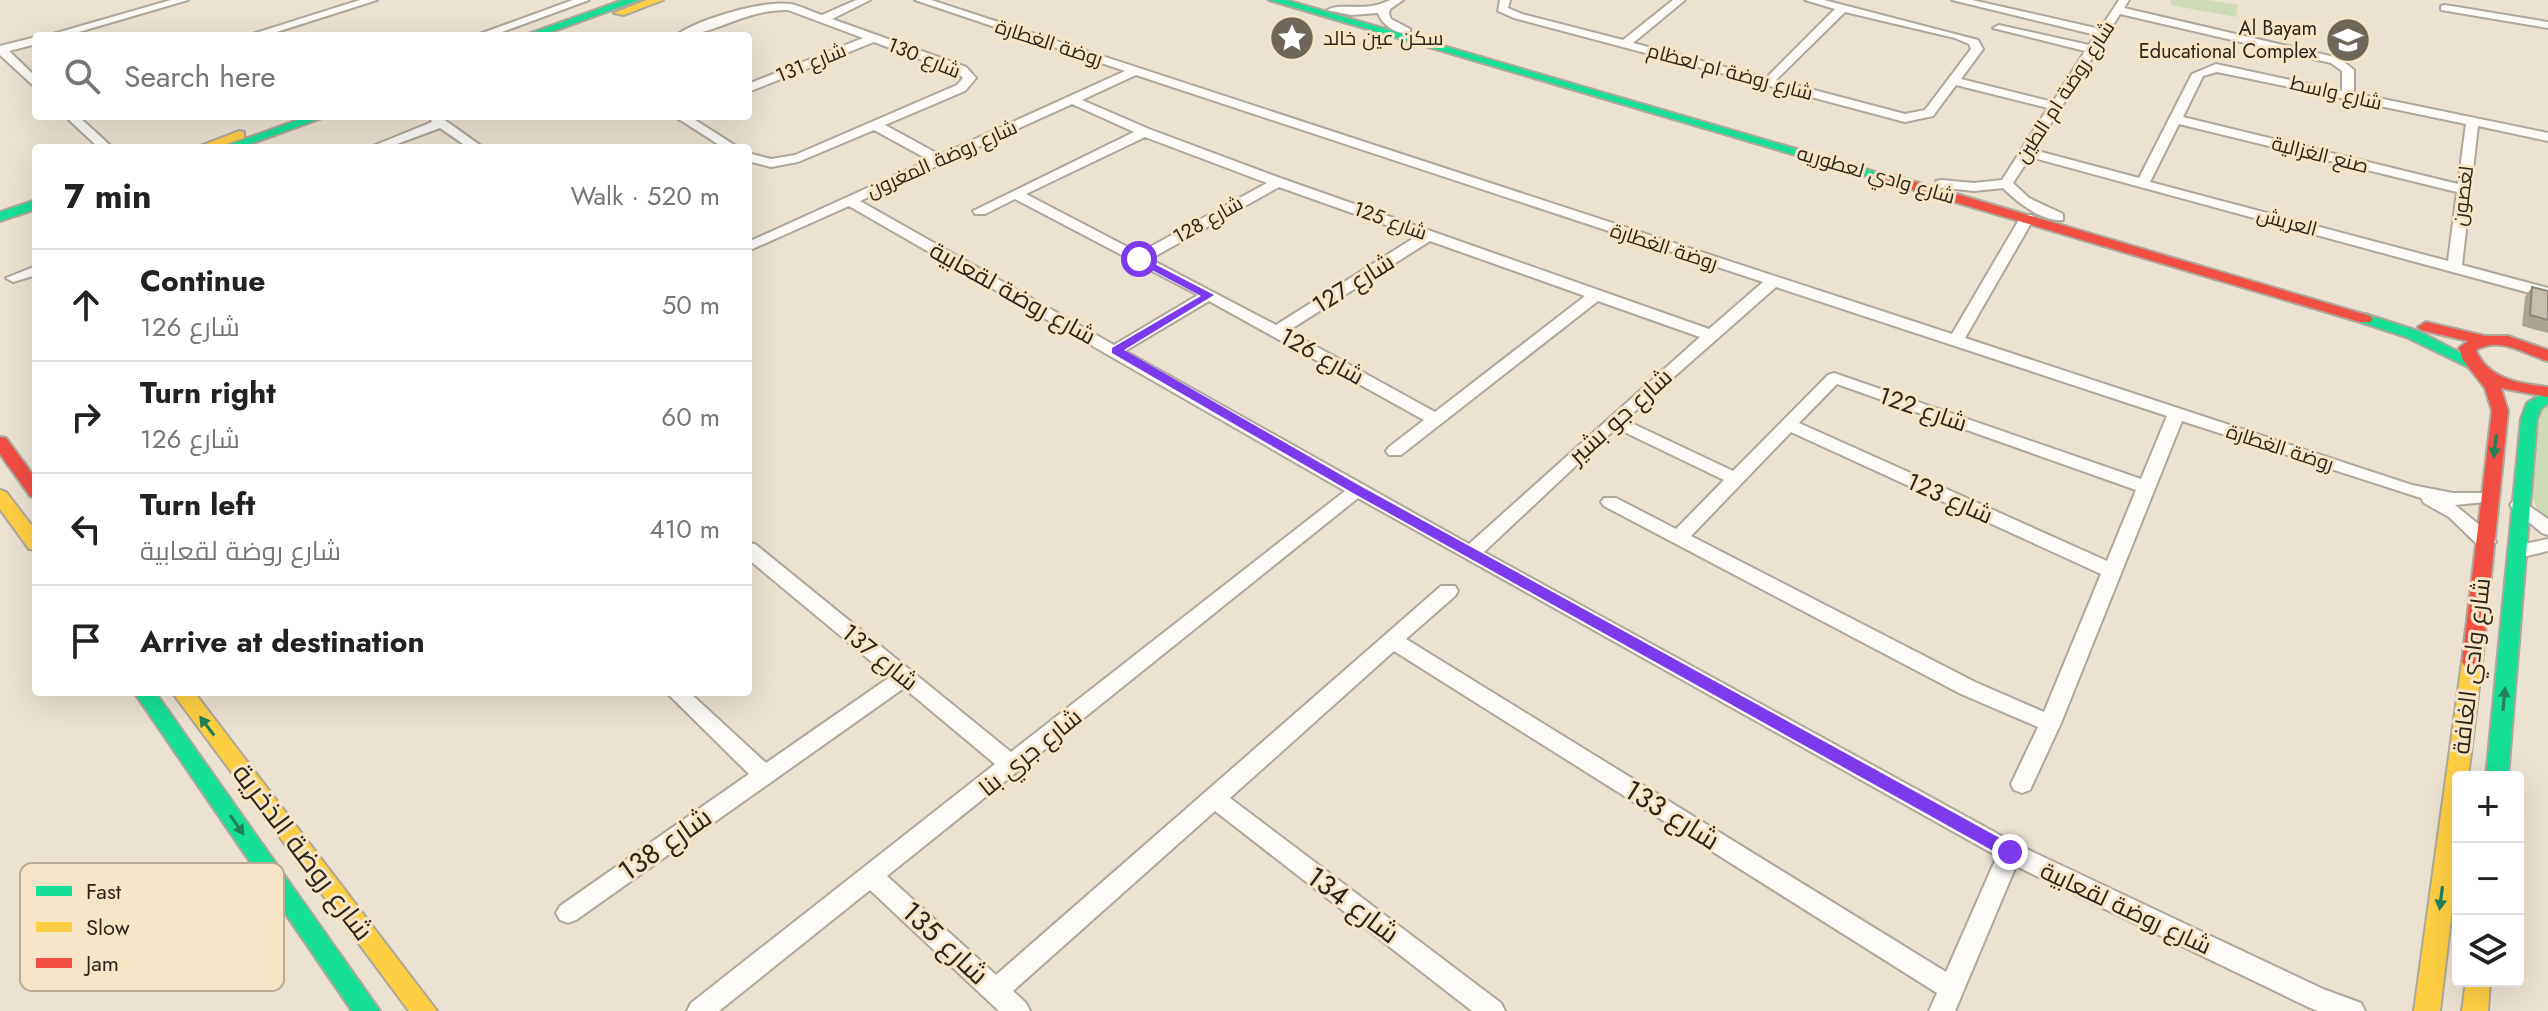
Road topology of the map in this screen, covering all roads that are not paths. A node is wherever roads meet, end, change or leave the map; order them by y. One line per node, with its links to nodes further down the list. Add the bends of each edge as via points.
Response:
1 (183, 0): 15 (street)
2 (372, 0): 26 (street)
3 (584, 0): 27 (street)
4 (634, 0): 28 (street)
5 (658, 0): 29 (street)
6 (865, 0): 21 (street)
7 (920, 0): 37 (street, روضة الغطارة)
8 (1274, 0): 76 (street, شارع وادي لعطوريه)
9 (1299, 0): 20 (street, شارع وادي لعطوريه)
10 (1398, 0): 19 (street)
11 (1505, 0): 34 (street, شارع روضة ام لعظام, via 1502,9 1518,16)
12 (1680, 0): 34 (street)
13 (1810, 0): 17 (street, شارع روضة ام لعظام)
14 (1957, 0): 31 (street)
15 (162, 2): 25 (street)
16 (2120, 5): 31 (street, شارع روضة ام الطين); 42 (street, via 2335,60 2348,70)
17 (1842, 8): 39 (street, شارع روضة ام لعظام, via 1974,42 1977,49); 40 (street)
18 (2445, 8): 22 (street)
19 (1385, 9): 20 (street); 24 (street, via 1387,21)
20 (1333, 10): 24 (street, شارع وادي لعطوريه)
21 (822, 19): 30 (street, شارع 130, via 773,5); 32 (street, شارع 130)
22 (2548, 25)
23 (1999, 28): 35 (street)
24 (1406, 31): 66 (street, شارع وادي لعطوريه)
25 (65, 32)
26 (265, 32)
27 (492, 32)
28 (541, 32)
29 (565, 32)
30 (693, 32)
31 (2103, 33): 35 (street, شارع روضة ام الطين)
32 (873, 38): 41 (street, شارع 131); 52 (street, شارع 130, via 962,70 970,78 961,88)
33 (32, 41): 36 (street)
34 (1625, 44): 40 (street, شارع روضة ام لعظام)
35 (2092, 49): 44 (street, شارع روضة ام الطين)
36 (0, 50): 38 (street)
37 (1135, 71): 43 (street, شارع روضة المغرون); 84 (street, روضة الغطارة)
38 (32, 80)
39 (1955, 81): 40 (street, شارع روضة ام لعظام, via 1929,113 1905,118); 44 (street)
40 (1768, 82)
41 (752, 86)
42 (2348, 96): 45 (street, شارع واسط, via 2216,68 2198,74); 51 (street, شارع واسط)
43 (1073, 100): 53 (street, شارع 125); 63 (street, شارع روضة المغرون)
44 (2055, 106): 61 (street, شارع روضة ام الطين)
45 (2176, 119): 65 (street, شارع واسط); 68 (street, صنع الغزالية)
46 (76, 120): 55 (street)
47 (283, 120): 56 (street)
48 (309, 120): 57 (street)
49 (437, 120): 58 (street); 59 (street)
50 (687, 120): 60 (street)
51 (2472, 124): 54 (street, شارع واسط); 68 (street, لغصون)
52 (875, 125): 62 (street, شارع 130, via 798,158 771,163); 63 (street)
53 (1144, 132): 64 (street, شارع 125); 69 (street)
54 (2548, 137)
55 (102, 144)
56 (213, 144)
57 (238, 144)
58 (383, 144)
59 (472, 144)
60 (726, 144)
61 (2025, 152): 65 (street, العريش); 67 (street, شارع روضة ام الطين)
62 (752, 158)
63 (940, 160): 70 (street, شارع روضة المغرون)
64 (1278, 182): 78 (street, شارع 125); 80 (street, شارع 128)
65 (2143, 183): 81 (street, العريش)
66 (1941, 184): 67 (street, شارع روضة ام الطين); 75 (street, شارع وادي لعطوريه)
67 (2006, 184): 75 (street, شارع روضة ام الطين, via 2024,201)
68 (2464, 190): 81 (street, لغصون)
69 (1016, 194): 72 (street); 80 (street, شارع 126)
70 (850, 201): 79 (street, شارع روضة المغرون); 92 (street, شارع روضة لقعابية)
71 (32, 205): 74 (street)
72 (980, 211)
73 (32, 213): 77 (street)
74 (0, 217)
75 (2058, 217): 90 (street, شارع وادي لعطوريه)
76 (2027, 218): 91 (street); 94 (street, شارع وادي لعطوريه, via 2365,318 2433,342)
77 (0, 224)
78 (1429, 235): 87 (street, شارع 125); 88 (street, شارع 127)
79 (752, 245)
80 (1139, 259): 86 (street, شارع 126)
81 (2454, 268): 85 (street, العريش)
82 (32, 271): 83 (street)
83 (13, 278)
84 (1772, 282): 89 (street, شارع جو بشير); 91 (street, روضة الغطارة)
85 (2548, 293)
86 (1209, 295): 88 (street, شارع 126); 92 (street)
87 (1596, 295): 89 (street, شارع 125); 97 (street)
88 (1277, 331): 97 (street, شارع 126)
89 (1710, 335): 98 (street, شارع جو بشير)
90 (2482, 340): 93 (street, شارع وادي لعطوريه, via 2511,342); 94 (street, via 2467,348)
91 (1955, 342): 96 (street, روضة الغطارة)
92 (1116, 350): 105 (street, شارع روضة لقعابية)
93 (2548, 356)
94 (2478, 368): 95 (street, شارع وادي لعطوريه, via 2516,387); 108 (street, شارع وادي الغافة, one-way to 108, via 2493,388 2500,411)
95 (2548, 393): 110 (street, شارع وادي الغافة, via 2529,419)
96 (2176, 415): 104 (street); 106 (street, روضة الغطارة)
97 (1435, 419): 101 (street)
98 (1614, 421): 102 (street); 118 (street, شارع جو بشير)
99 (1789, 425): 102 (street, شارع 122); 104 (street, شارع 122, via 1834,378); 119 (street, شارع 123)
100 (0, 442): 103 (street)
101 (1395, 451)
102 (1734, 478): 112 (street, شارع 122)
103 (32, 486)
104 (2145, 487): 119 (street)
105 (1357, 490): 118 (street, شارع روضة لقعابية); 127 (street, شارع جري بنا)
106 (2409, 490): 108 (street, روضة الغطارة, via 2453,499); 114 (street, روضة الغطارة, via 2455,513)
107 (0, 496): 113 (street)
108 (2489, 497): 114 (street, شارع وادي الغافة)
109 (1610, 502): 112 (street)
110 (2519, 505): 111 (street); 117 (street, شارع وادي الغافة)
111 (2548, 529)
112 (1678, 538): 126 (street, via 1968,688)
113 (32, 539)
114 (2487, 542): 147 (street, شارع وادي الغافة, one-way to 147)
115 (2548, 545): 117 (street)
116 (752, 552): 122 (street, شارع 137)
117 (2518, 552): 128 (street, شارع وادي الغافة, one-way to 117)
118 (1471, 553): 132 (street, شارع روضة لقعابية)
119 (2111, 571): 126 (street)
120 (1448, 591): 121 (street)
121 (1392, 640): 131 (street); 139 (street, شارع 133)
122 (905, 677): 127 (street, شارع 137); 129 (street, شارع 138)
123 (147, 696): 133 (street, شارع روضة الذخرية, one-way to 133)
124 (185, 696): 142 (street, شارع روضة الذخرية, one-way to 124)
125 (680, 696): 129 (street)
126 (2050, 723): 130 (street)
127 (1012, 766): 134 (street, شارع جري بنا)
128 (2498, 771)
129 (763, 774): 136 (street, شارع 138)
130 (2022, 784)
131 (1215, 799): 138 (street); 145 (street, شارع 134)
132 (2010, 852): 139 (street); 140 (street, شارع روضة لقعابية)
133 (264, 863)
134 (872, 877): 138 (street, شارع 135); 143 (street, شارع جري بنا)
135 (284, 892): 141 (street, شارع روضة الذخرية, one-way to 141)
136 (568, 913)
137 (2477, 987): 148 (street)
138 (996, 991): 144 (street, شارع 135)
139 (1947, 1000)
140 (2326, 1005): 146 (street, شارع روضة لقعابية)
141 (367, 1011)
142 (424, 1011)
143 (700, 1011)
144 (1017, 1011)
145 (1492, 1011)
146 (2352, 1011)
147 (2426, 1011)
148 (2475, 1011)

